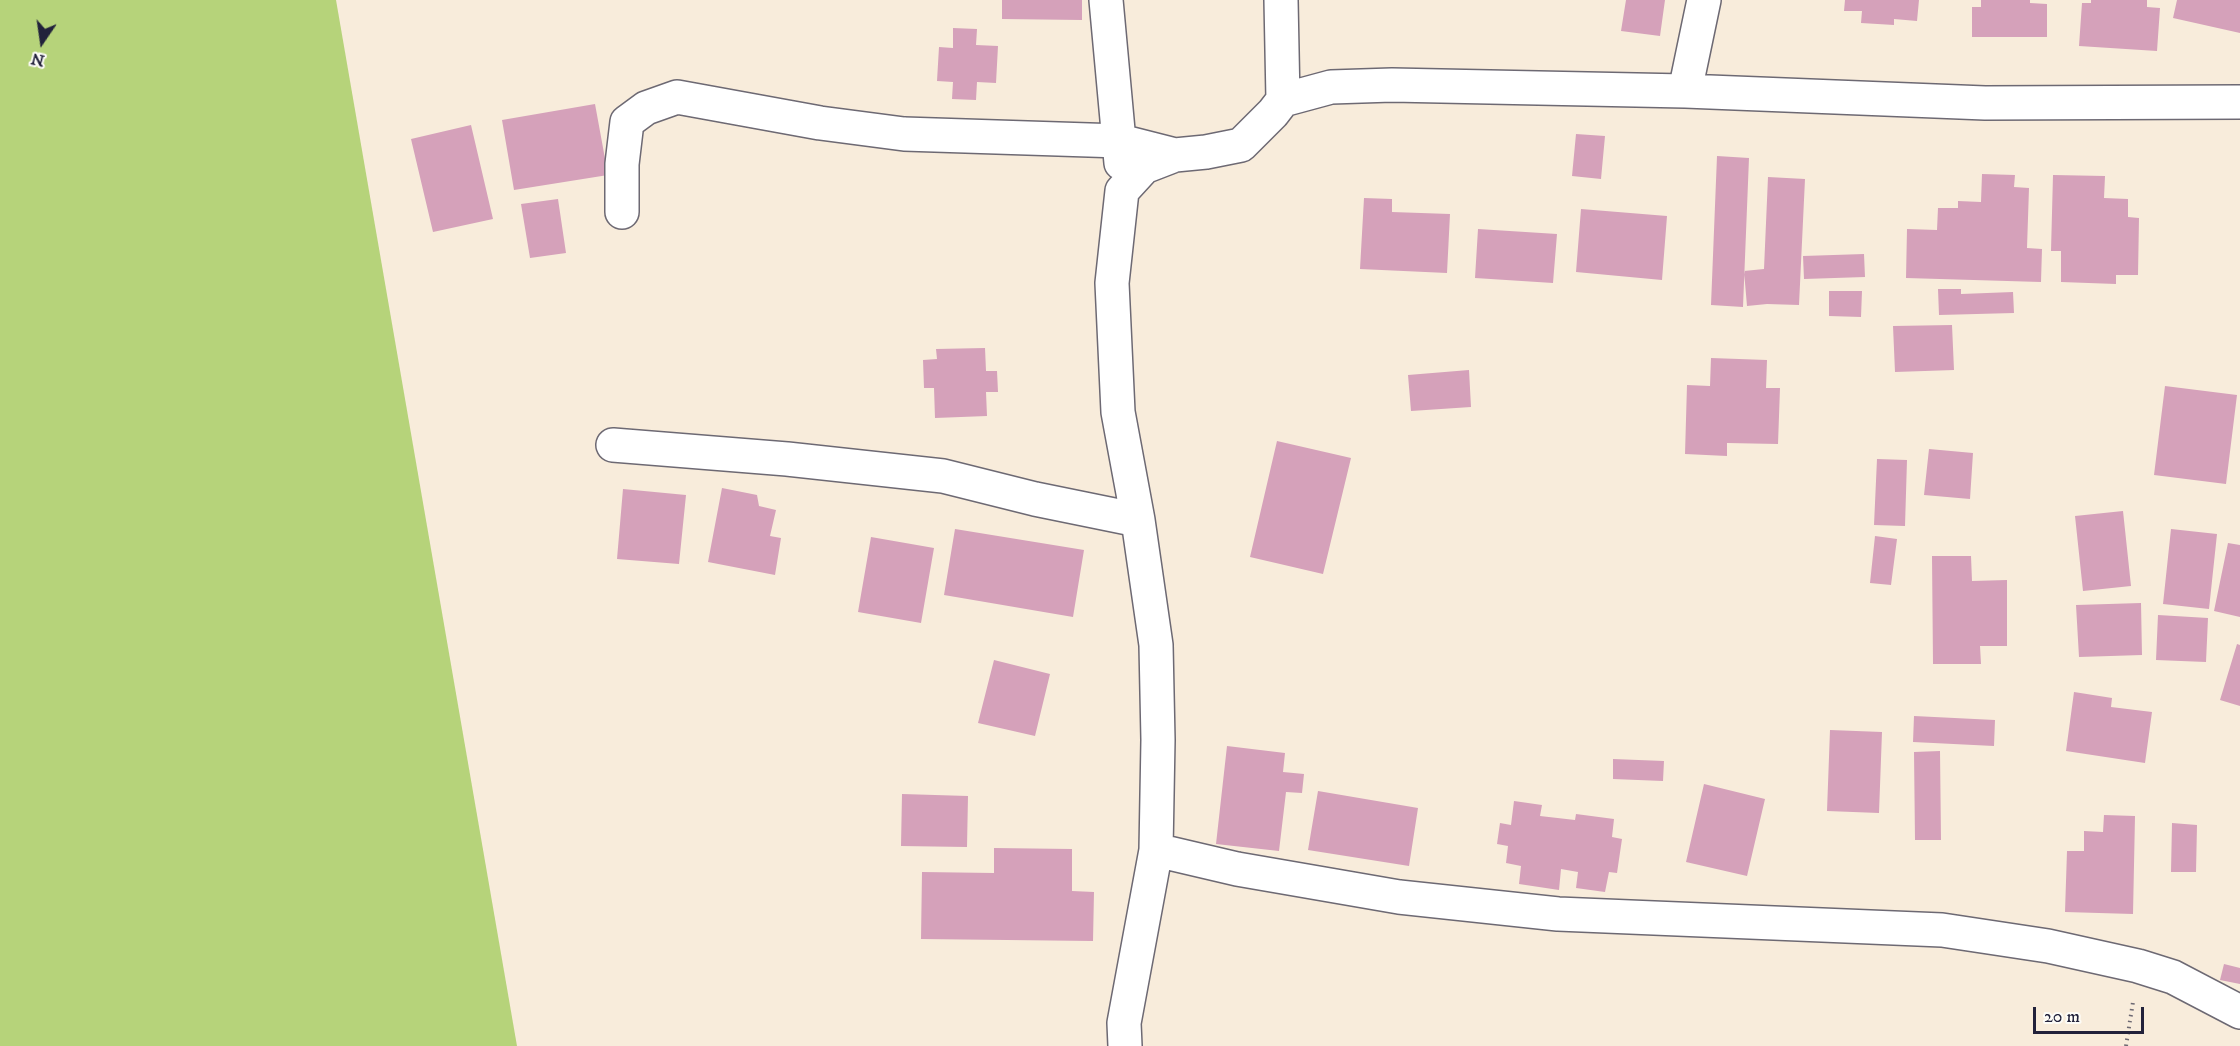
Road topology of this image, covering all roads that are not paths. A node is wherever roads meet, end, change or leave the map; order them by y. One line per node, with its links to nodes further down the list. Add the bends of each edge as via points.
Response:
1 (1106, 0): 7 (street)
2 (1281, 0): 5 (street)
3 (1704, 0): 4 (street)
4 (1685, 91): 5 (street, via 1392,85 1331,87); 6 (street, via 1985,103)
5 (1283, 100): 8 (street, via 1241,145)
6 (2240, 102)
7 (1120, 141): 8 (street); 9 (street); 10 (street, via 904,134 677,97 646,108 627,122)
8 (1175, 155): 9 (street, via 1144,167)
9 (1122, 191): 12 (street, via 1112,283 1118,412)
10 (622, 212)
11 (614, 445): 12 (street, via 943,476)
12 (1138, 520): 13 (street, via 1156,645)
13 (1156, 850): 14 (street, via 1236,869 1399,897 1557,914 1942,930 2048,946 2138,966 2173,977); 15 (street, via 1124,1023)
14 (2240, 1012)
15 (1125, 1046)

